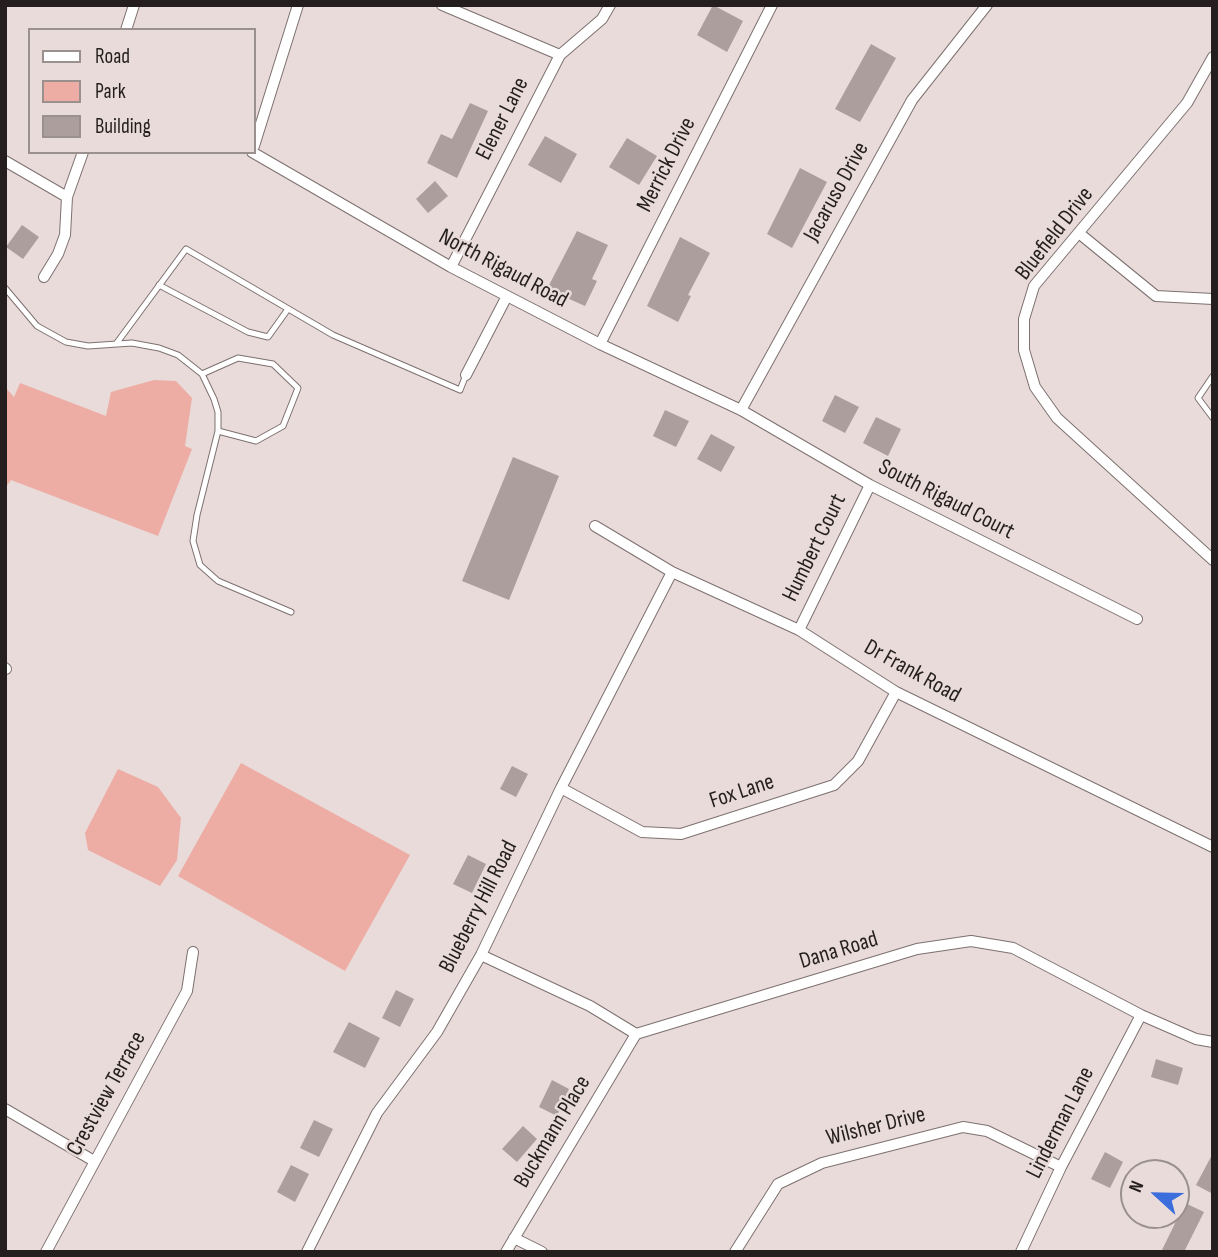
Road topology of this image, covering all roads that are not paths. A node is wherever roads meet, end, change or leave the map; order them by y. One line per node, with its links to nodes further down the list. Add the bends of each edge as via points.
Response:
1 (134, 5): 7 (street)
2 (298, 5): 10 (street)
3 (442, 5): 8 (street)
4 (610, 5): 8 (street, Elener Lane, via 602,19)
5 (772, 5): 24 (street, Merrick Drive)
6 (986, 5): 28 (street, Jacaruso Drive, via 912,100)
7 (127, 28)
8 (559, 55): 16 (street, Elener Lane)
9 (1213, 57): 15 (street, Bluefield Drive, via 1187,103)
10 (256, 140)
11 (82, 154): 14 (street)
12 (255, 154): 16 (street, North Rigaud Road)
13 (5, 161): 14 (street)
14 (67, 197): 17 (street, via 65,235)
15 (1080, 234): 21 (street, via 1156,296); 33 (street, Bluefield Drive, via 1034,286 1024,320 1024,351 1035,387 1058,418)
16 (451, 267): 20 (street, North Rigaud Road)
17 (44, 277)
18 (159, 285): 22 (lane, via 248,332 268,337); 22 (lane, via 186,249); 23 (lane)
19 (5, 288): 23 (lane, via 37,326 51,335 89,346)
20 (507, 296): 24 (street, North Rigaud Road); 26 (street)
21 (1213, 299)
22 (288, 309): 26 (lane, via 333,335 460,390)
23 (116, 344): 25 (lane, via 159,348 178,355)
24 (600, 344): 28 (street, North Rigaud Road)
25 (202, 374): 30 (lane, via 218,412); 30 (lane, via 238,358 273,364 298,388 283,426 256,440)
26 (466, 375)
27 (1213, 376): 29 (lane, via 1198,398)
28 (741, 410): 31 (street, South Rigaud Court)
29 (1213, 418)
30 (218, 431): 35 (lane, via 193,541 200,565 218,581)
31 (870, 485): 36 (street, South Rigaud Court); 37 (street, Humbert Court)
32 (595, 526): 34 (street, Dr Frank Road)
33 (1213, 560)
34 (672, 572): 37 (street, Dr Frank Road); 39 (street, Blueberry Hill Road)
35 (291, 612)
36 (1137, 619)
37 (799, 631): 38 (street, Dr Frank Road)
38 (896, 692): 39 (street, Fox Lane, via 858,761 834,785 681,834 642,832); 40 (street, Dr Frank Road)
39 (561, 788): 42 (street, Blueberry Hill Road)
40 (1213, 847)
41 (193, 952): 47 (street, Crestview Terrace, via 187,991)
42 (481, 955): 44 (street, via 590,1006); 51 (street, Blueberry Hill Road, via 437,1032 377,1113)
43 (1141, 1015): 44 (street, Dana Road, via 1013,948 971,941 917,949); 45 (street, Dana Road); 48 (street, Linderman Lane)
44 (636, 1034): 49 (street, Buckmann Place)
45 (1213, 1042)
46 (5, 1109): 47 (street)
47 (94, 1161): 50 (street, Crestview Terrace)
48 (1061, 1167): 54 (street, Wilsher Drive, via 987,1131 964,1127 822,1163 778,1184); 55 (street, Linderman Lane)
49 (514, 1238): 52 (street, Buckmann Place); 53 (street)
50 (46, 1252)
51 (307, 1252)
52 (506, 1252)
53 (542, 1252)
54 (735, 1252)
55 (1021, 1252)

